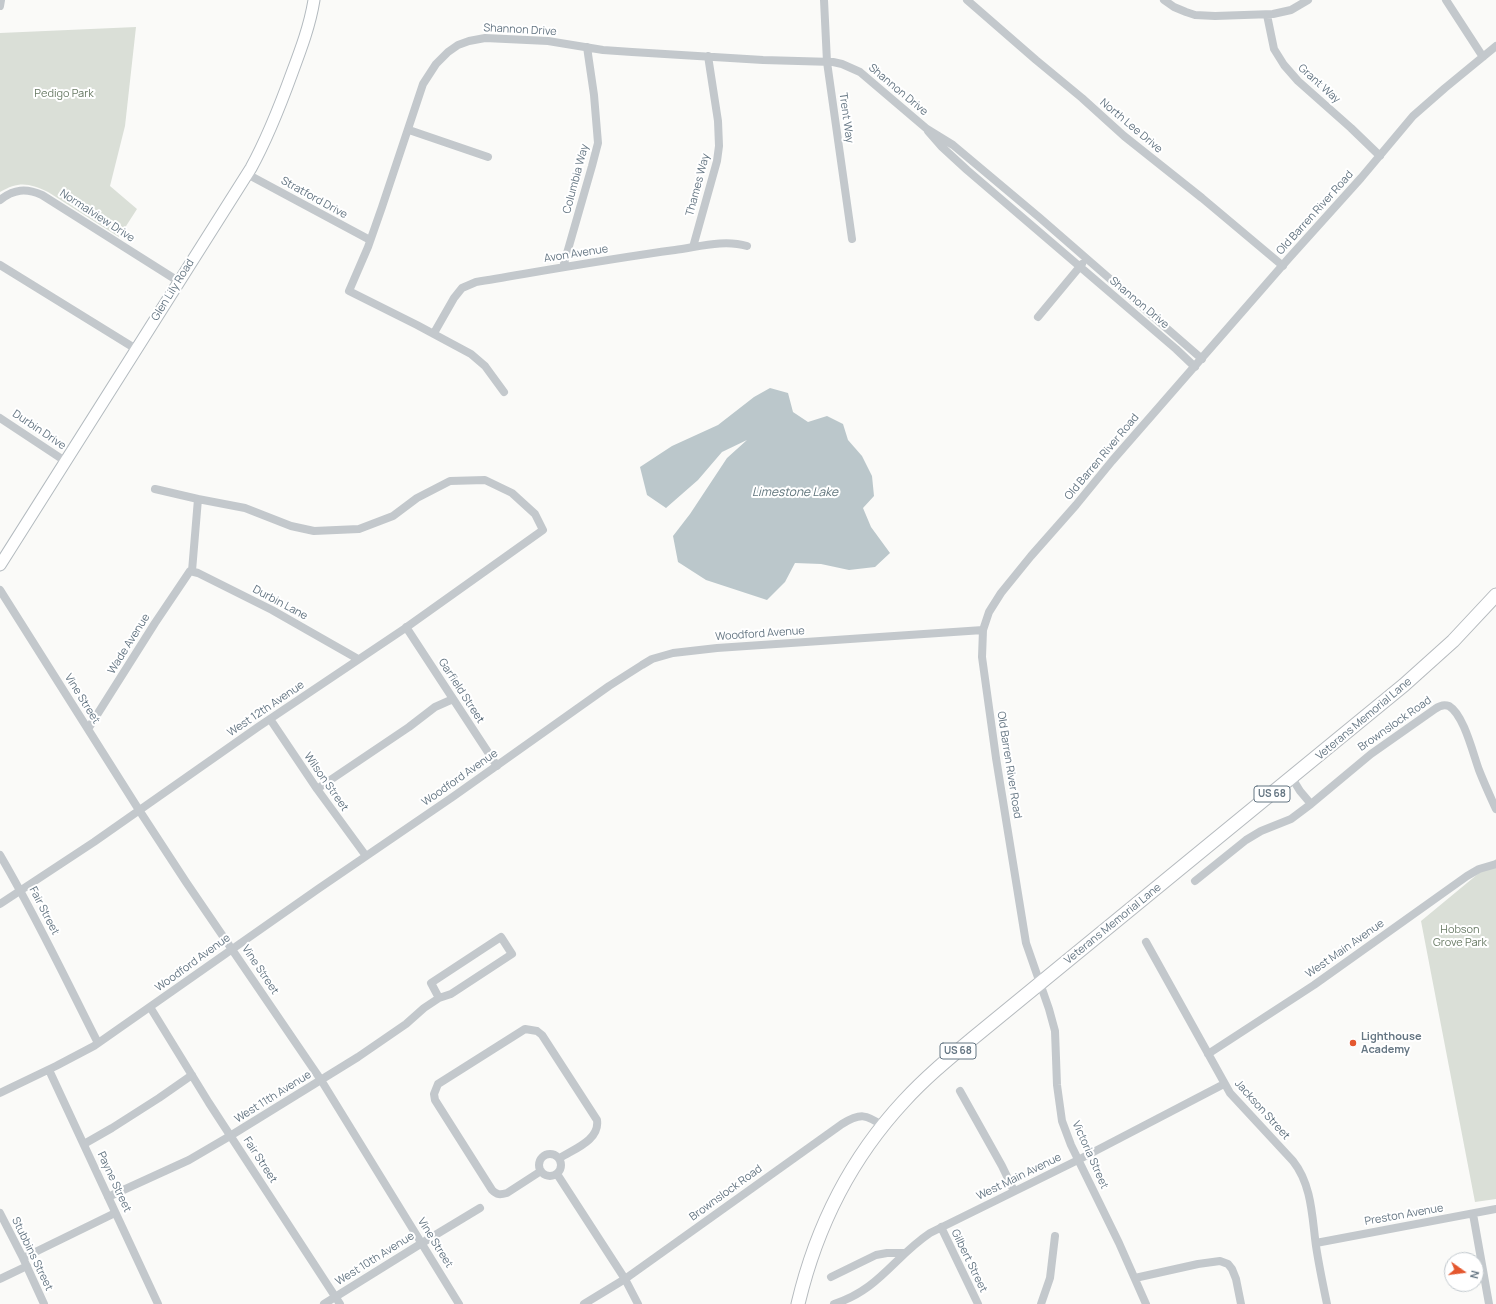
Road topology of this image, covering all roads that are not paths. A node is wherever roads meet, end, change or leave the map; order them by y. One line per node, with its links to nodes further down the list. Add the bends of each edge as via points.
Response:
1 (1, 0): 8 (street)
2 (314, 0): 19 (street, Glen Lily Road, via 305,38 277,114)
3 (824, 0): 14 (street, Trent Way)
4 (967, 0): 30 (street, North Lee Drive, via 1124,136)
5 (1164, 0): 9 (street, via 1186,12 1205,16)
6 (1308, 0): 9 (street, via 1291,10)
7 (1446, 0): 13 (street)
8 (0, 6)
9 (1267, 15): 17 (street, Grant Way, via 1274,49 1284,65)
10 (1496, 46): 13 (street, Old Barren River Road)
11 (587, 47): 12 (street, Shannon Drive); 16 (street, Shannon Drive, via 496,38 474,39 458,45 439,59 429,73); 31 (street, Columbia Way, via 598,143)
12 (708, 56): 14 (street, Shannon Drive); 26 (street, Thames Way, via 718,121 719,146)
13 (1483, 57): 17 (street, Old Barren River Road, via 1418,111)
14 (827, 62): 15 (street, Shannon Drive, via 842,64 860,72); 23 (street, Trent Way)
15 (927, 128): 20 (street, Shannon Drive, via 953,145); 21 (street, Shannon Drive, via 942,147)
16 (408, 130): 18 (street); 24 (street, Shannon Drive)
17 (1380, 156): 30 (street, Old Barren River Road)
18 (488, 157)
19 (248, 174): 24 (street, Stratford Drive); 32 (street, Glen Lily Road)
20 (1006, 190): 21 (street); 27 (street, Shannon Drive)
21 (999, 198): 29 (street, Shannon Drive)
22 (0, 200): 32 (street, Normalview Drive, via 22,190 42,195)
23 (852, 239)
24 (370, 240): 36 (street, Shannon Drive, via 349,291)
25 (747, 246): 26 (street, Avon Avenue, via 736,243)
26 (693, 247): 31 (street, Avon Avenue)
27 (1086, 258): 29 (street); 33 (street, Shannon Drive)
28 (0, 265): 37 (street)
29 (1079, 266): 34 (street, Shannon Drive); 35 (street)
30 (1283, 266): 38 (street, Old Barren River Road)
31 (563, 267): 36 (street, Avon Avenue, via 467,285 454,298)
32 (178, 281): 37 (street, Glen Lily Road)
33 (1144, 308): 34 (street); 38 (street, Shannon Drive)
34 (1137, 316): 39 (street, Shannon Drive)
35 (1038, 317)
36 (434, 333): 40 (street, via 479,360)
37 (136, 350): 42 (street, Glen Lily Road)
38 (1202, 359): 39 (street, Old Barren River Road)
39 (1195, 367): 50 (street, Old Barren River Road, via 1007,585 991,606)
40 (504, 392)
41 (0, 418): 42 (street, Durbin Drive)
42 (65, 461): 45 (street, Glen Lily Road)
43 (155, 489): 44 (street)
44 (198, 499): 46 (street); 49 (street, West 12th Avenue, via 245,508 291,526 314,531 359,529 393,516 417,498 450,481 485,480 512,493 535,514 543,530)
45 (0, 565)
46 (191, 571): 51 (street, Durbin Lane, via 272,610); 54 (street, Wade Avenue)
47 (0, 590): 54 (street, Vine Street)
48 (1496, 595): 56 (main road, Veterans Memorial Lane / US 68, via 1425,668)
49 (406, 627): 51 (street, West 12th Avenue); 52 (street, Garfield Street)
50 (983, 630): 55 (street, Woodford Avenue, via 718,648 663,656 642,665 615,682); 69 (street, Old Barren River Road, via 984,669 1002,799 1026,943)
51 (358, 659): 53 (street, West 12th Avenue)
52 (453, 699): 55 (street, Garfield Street); 57 (street, via 435,707)
53 (270, 719): 57 (street, Wilson Street); 60 (street, West 12th Avenue)
54 (88, 730): 60 (street, Vine Street)
55 (497, 766): 62 (street, Woodford Avenue)
56 (1292, 778): 58 (street); 69 (main road, Veterans Memorial Lane / US 68)
57 (317, 789): 62 (street, Wilson Street)
58 (1311, 804): 59 (street, Brownslock Road, via 1371,754 1444,705 1454,711 1463,725); 64 (street, via 1291,819 1246,840)
59 (1496, 809)
60 (139, 810): 65 (street, West 12th Avenue); 68 (street, Vine Street)
61 (0, 855): 65 (street, Fair Street)
62 (366, 856): 68 (street, Woodford Avenue)
63 (1495, 862): 73 (street, West Main Avenue, via 1468,876 1314,985)
64 (1195, 880)
65 (21, 891): 66 (street, West 12th Avenue); 72 (street, Fair Street)
66 (0, 904)
67 (1146, 942): 73 (street, Jackson Street)
68 (232, 949): 71 (street, Woodford Avenue); 76 (street, Vine Street)
69 (1040, 984): 80 (main road, Veterans Memorial Lane / US 68, via 929,1076); 84 (street, Victoria Street, via 1055,1031 1061,1115)
70 (439, 998): 70 (street, West 11th Avenue, via 451,994 512,954 501,937 431,983); 76 (street, West 11th Avenue, via 401,1028)
71 (150, 1007): 72 (street, Woodford Avenue); 75 (street, Fair Street)
72 (98, 1043): 74 (street, Woodford Avenue)
73 (1208, 1054): 77 (street, Jackson Street)
74 (49, 1070): 79 (street, Woodford Avenue); 82 (street, Payne Street)
75 (192, 1075): 81 (street, Fair Street); 82 (street)
76 (321, 1080): 81 (street, West 11th Avenue); 96 (street, Vine Street)
77 (1224, 1084): 84 (street, West Main Avenue); 97 (street, Jackson Street, via 1300,1171 1309,1194)
78 (960, 1091): 87 (street)
79 (0, 1093)
80 (883, 1126): 103 (street, Brownslock Road, via 871,1118 861,1116 842,1124); 111 (main road, Veterans Memorial Lane / US 68, via 852,1170 829,1213)
81 (230, 1136): 88 (street, West 11th Avenue, via 189,1160); 104 (street, Fair Street)
82 (84, 1144): 88 (street, Payne Street)
83 (560, 1158): 85 (street, via 551,1153 544,1155 540,1161); 85 (street, via 591,1139 597,1129 597,1120 542,1035 536,1031 525,1029 438,1084 434,1094 435,1100 495,1193 507,1193); 86 (street, via 562,1166)
84 (1078, 1160): 87 (street, West Main Avenue); 101 (street, Victoria Street)
85 (541, 1171): 86 (street, via 548,1176)
86 (557, 1174): 103 (street)
87 (1014, 1191): 94 (street, West Main Avenue)
88 (108, 1197): 92 (street, Payne Street)
89 (480, 1208): 96 (street, West 10th Avenue)
90 (1496, 1210): 93 (street, Preston Avenue)
91 (0, 1213): 99 (street, Stubbins Street)
92 (116, 1213): 99 (street); 106 (street, Payne Street)
93 (1473, 1214): 97 (street, Preston Avenue); 118 (street)
94 (941, 1228): 98 (street, West Main Avenue, via 924,1237); 113 (street, Gilbert Street)
95 (1055, 1236): 114 (street, via 1050,1278)
96 (422, 1243): 104 (street, West 10th Avenue); 108 (street, Vine Street)
97 (1316, 1243): 117 (street, Jackson Street)
98 (905, 1253): 100 (street, via 876,1255); 112 (street, West Main Avenue, via 865,1290)
99 (25, 1262): 102 (street); 105 (street, Stubbins Street)
100 (831, 1276)
101 (1135, 1278): 115 (street, Victoria Street); 116 (street, via 1213,1261 1226,1262 1234,1272)
102 (0, 1279)
103 (625, 1279): 109 (street, Brownslock Road); 110 (street)
104 (338, 1300): 107 (street, West 10th Avenue)
105 (44, 1304)
106 (158, 1304)
107 (324, 1304)
108 (459, 1304)
109 (584, 1304)
110 (638, 1304)
111 (798, 1304)
112 (834, 1304)
113 (978, 1304)
114 (1041, 1304)
115 (1146, 1304)
116 (1241, 1304)
117 (1327, 1304)
118 (1489, 1304)

